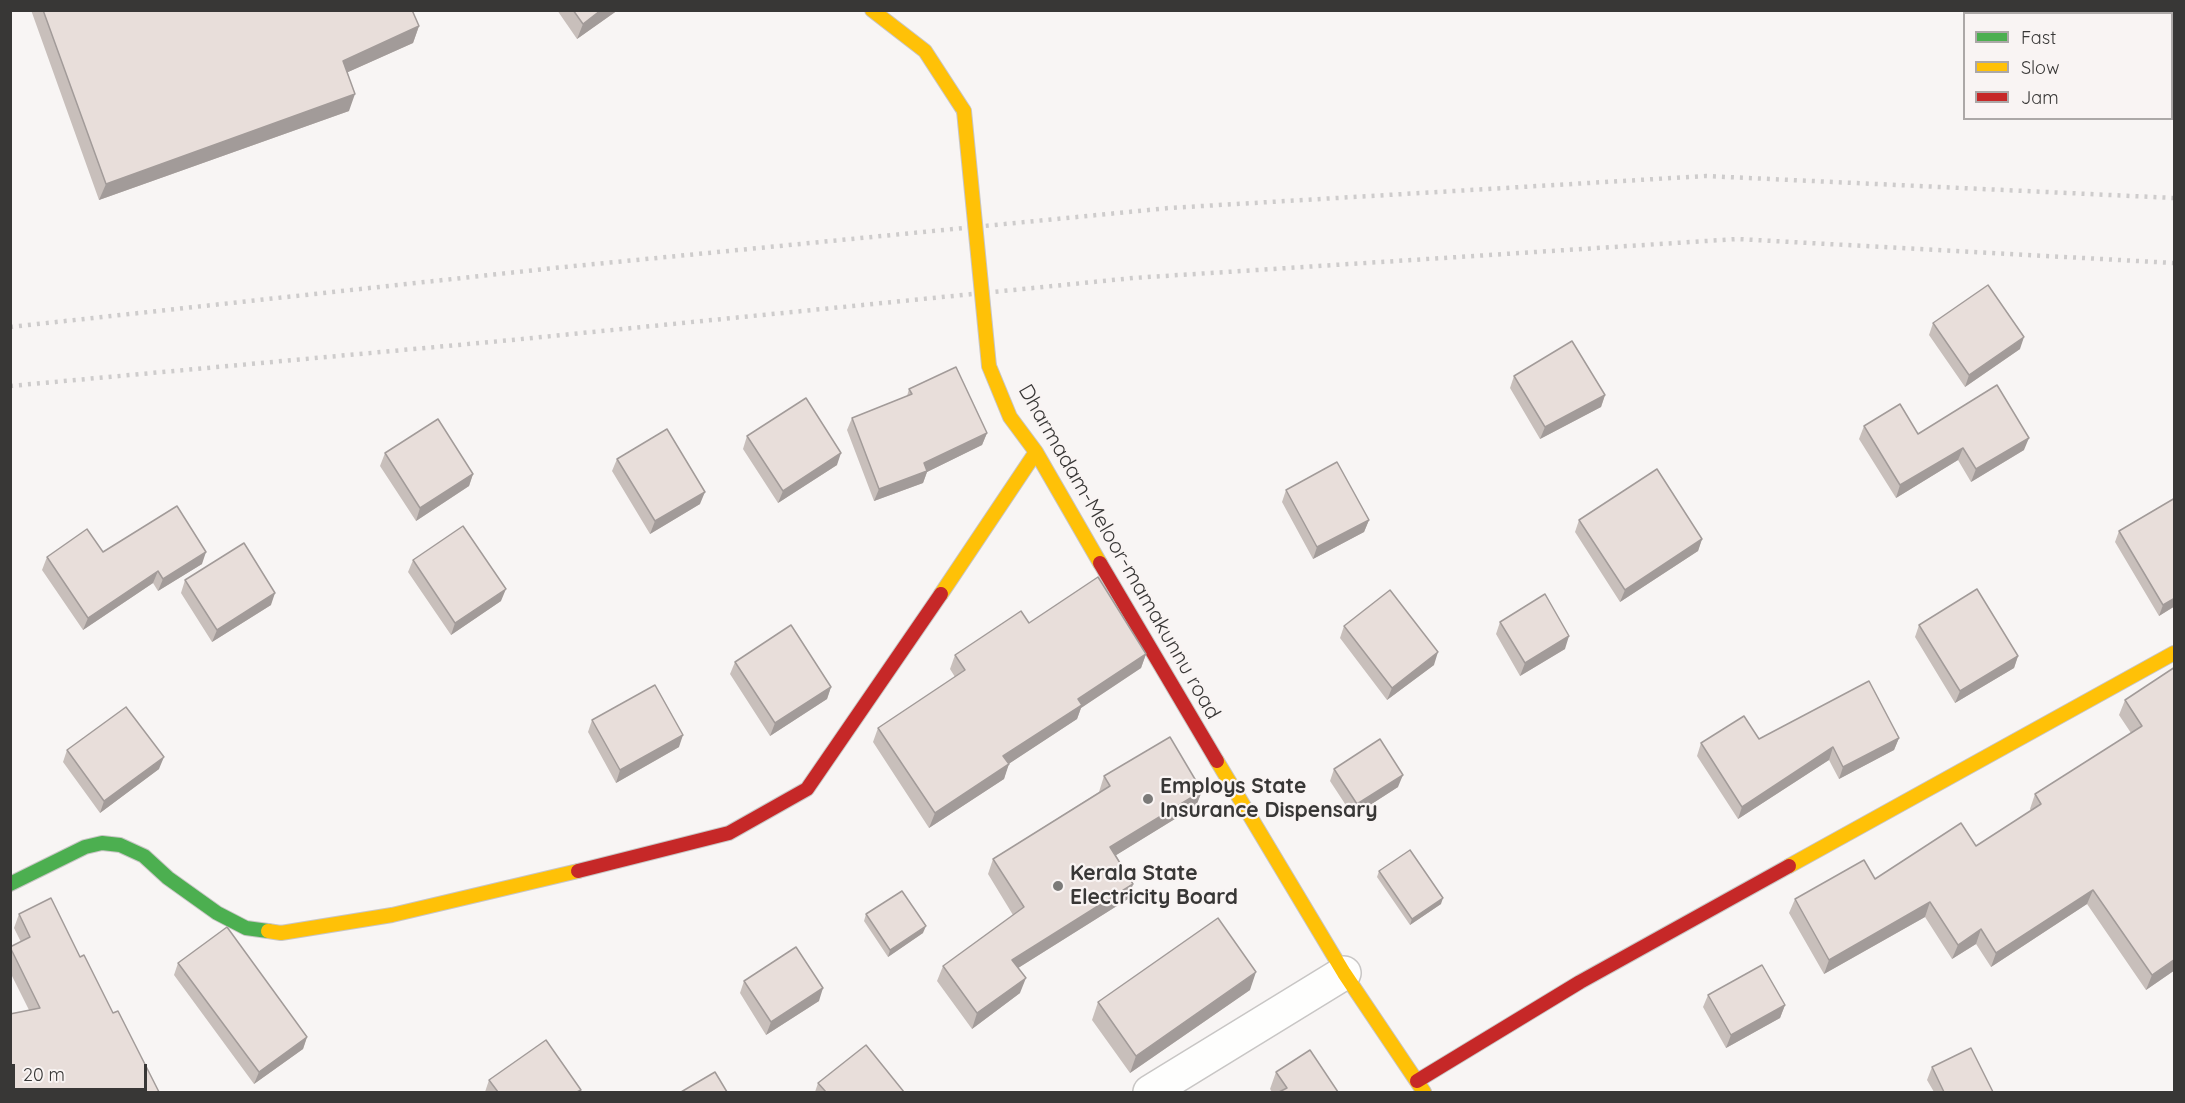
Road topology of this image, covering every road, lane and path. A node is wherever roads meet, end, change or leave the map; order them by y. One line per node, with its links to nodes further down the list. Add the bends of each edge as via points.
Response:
1 (872, 10): 2 (street, Dharmadam-Meloor-mamakunnu road, bridge, via 925,51 964,111 989,366 1010,417)
2 (1036, 452): 4 (street, via 807,789 729,833 392,915 281,933 246,928 217,913 144,856 120,844 85,847); 5 (street, Dharmadam-Meloor-mamakunnu road)
3 (2175, 653): 6 (street, via 1580,982)
4 (10, 884)
5 (1344, 973): 6 (street, Dharmadam-Meloor-mamakunnu road); 7 (street)
6 (1420, 1087)
7 (1150, 1092)

